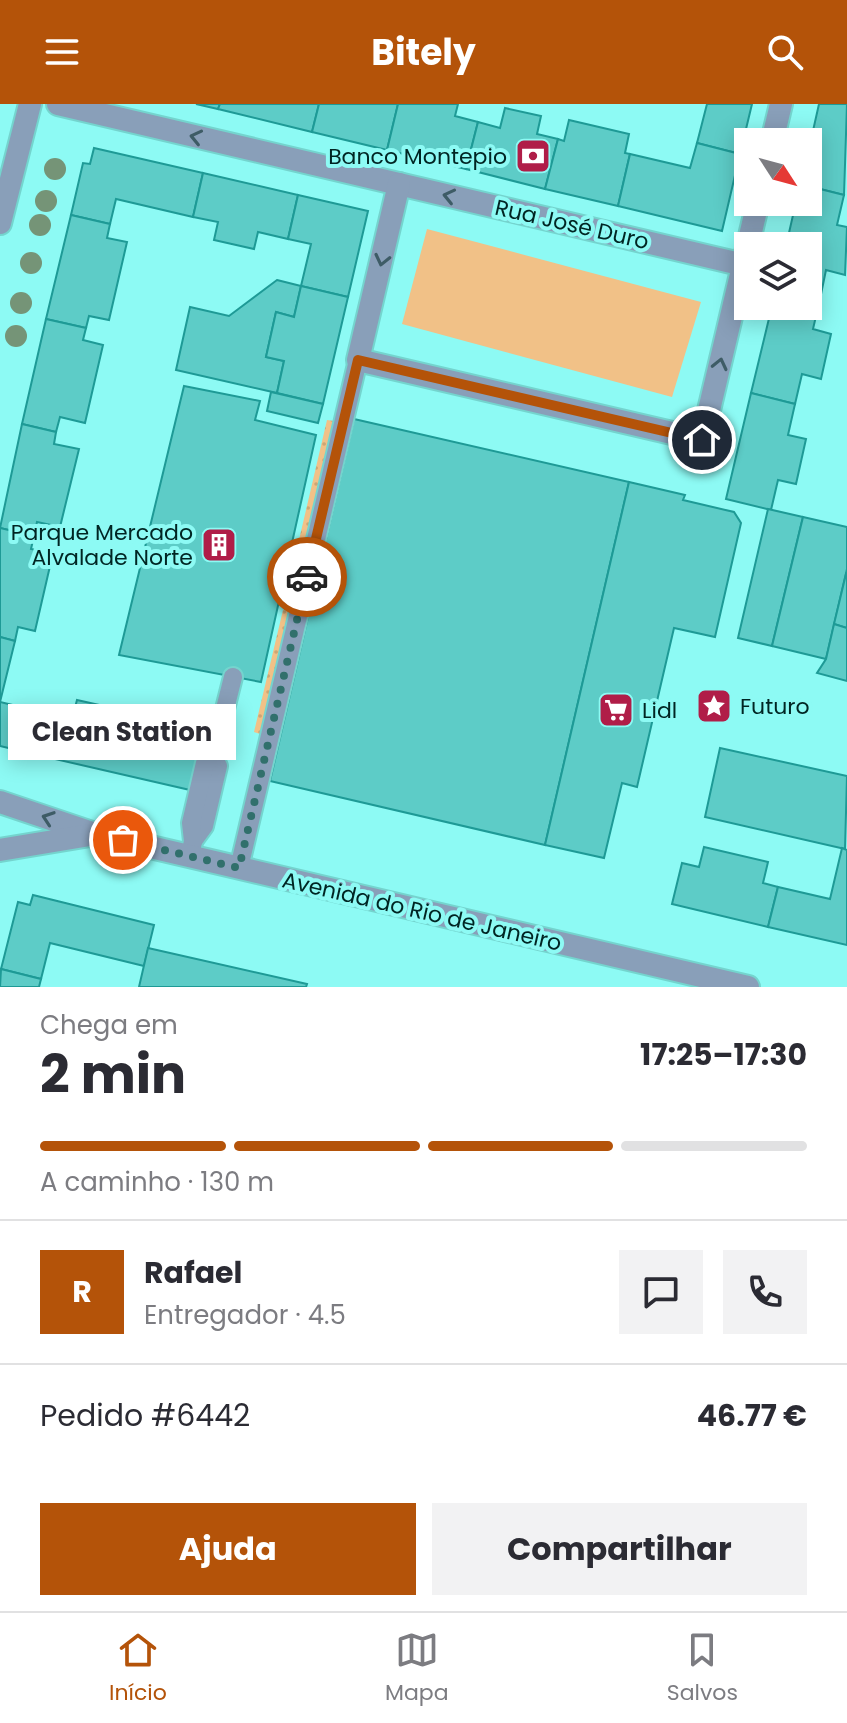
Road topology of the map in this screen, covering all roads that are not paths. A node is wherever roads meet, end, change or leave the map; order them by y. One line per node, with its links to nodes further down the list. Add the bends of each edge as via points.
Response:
1 (30, 104): 6 (street)
2 (58, 104): 5 (street, Rua José Duro, one-way to 2)
3 (781, 104): 4 (street)
4 (775, 128)
5 (399, 184): 7 (street, Rua José Duro, one-way to 5); 9 (street, one-way to 9)
6 (0, 223)
7 (734, 263)
8 (734, 307): 9 (street, one-way to 8, via 702,440)
9 (358, 360): 15 (lane)
10 (233, 677): 13 (lane, via 213,757 218,766 208,812)
11 (0, 802): 12 (street, Avenida do Rio de Janeiro, one-way to 11)
12 (95, 834): 13 (street, Avenida do Rio de Janeiro); 14 (street, Avenida do Rio de Janeiro)
13 (192, 849): 15 (street, Avenida do Rio de Janeiro)
14 (0, 850)
15 (239, 868): 16 (street, Avenida do Rio de Janeiro)
16 (748, 987)

